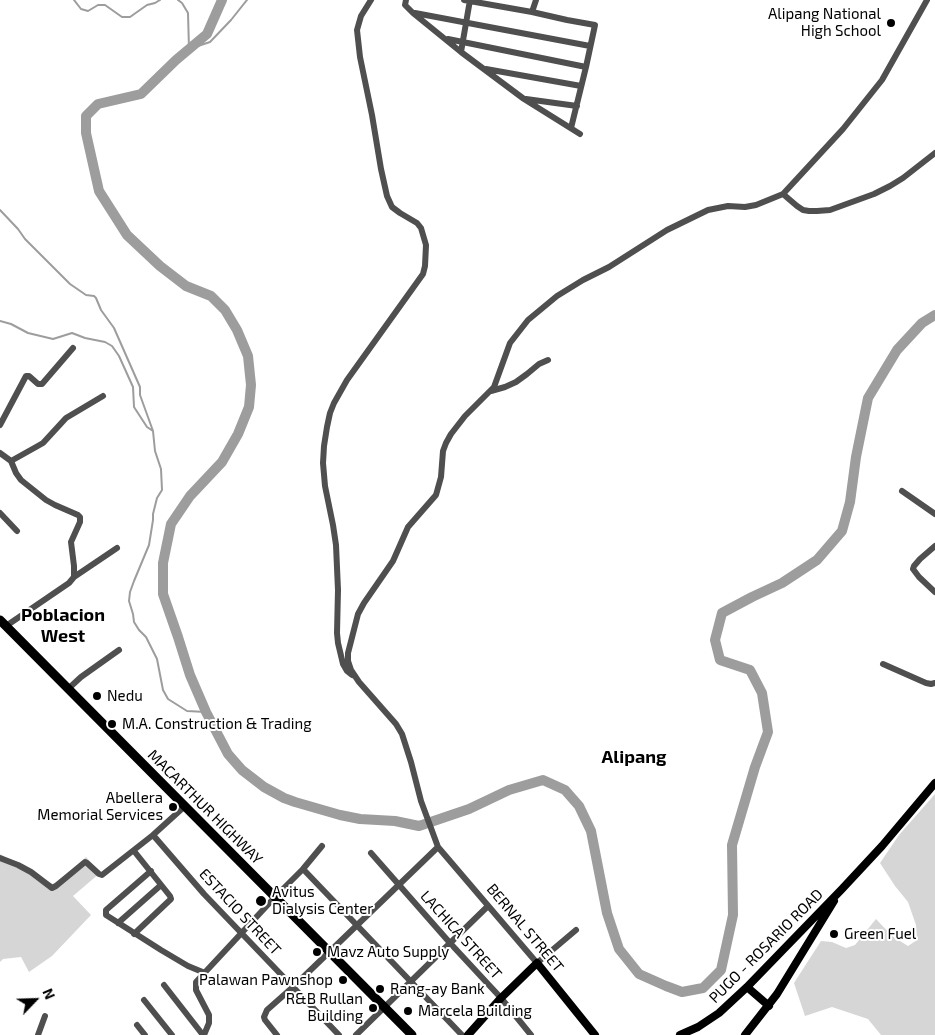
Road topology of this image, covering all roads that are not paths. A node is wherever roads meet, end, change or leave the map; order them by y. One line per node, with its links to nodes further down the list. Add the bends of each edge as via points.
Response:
1 (371, 0): 40 (street, BERNAL STREET, via 357,30 387,196 392,207 422,228 426,246 423,274 347,380 334,403 327,427 323,463 336,545 337,633 347,672)
2 (406, 0): 7 (street, via 404,5)
3 (468, 0): 6 (street); 8 (street)
4 (536, 0): 6 (street)
5 (927, 0): 21 (street, via 882,80 843,129)
6 (532, 12): 11 (street, via 596,25)
7 (413, 13): 8 (street); 9 (street)
8 (467, 23): 10 (street); 11 (street)
9 (445, 39): 10 (street); 12 (street)
10 (463, 42): 12 (street); 13 (street)
11 (590, 46): 13 (street)
12 (461, 52): 14 (street)
13 (586, 67): 15 (street)
14 (484, 69): 15 (street); 16 (street)
15 (581, 86): 17 (street)
16 (524, 99): 17 (street); 18 (street)
17 (577, 106): 18 (street)
18 (571, 128): 19 (street)
19 (580, 134)
20 (935, 153): 21 (street, via 890,186 830,210 803,210)
21 (783, 194): 24 (street, via 756,205 708,210 667,230 609,268 557,296 528,320 510,343)
22 (73, 348): 26 (street, via 42,384 26,376)
23 (548, 360): 24 (street, via 516,382)
24 (490, 392): 40 (street, via 451,434 443,451 436,495 408,527 393,561 358,614 348,653)
25 (103, 396): 28 (street, via 66,418 43,443)
26 (0, 425)
27 (0, 453): 28 (street)
28 (11, 461): 35 (street, via 21,480 50,502 80,517 71,542)
29 (902, 490): 31 (street)
30 (0, 513): 32 (street)
31 (935, 514)
32 (17, 531)
33 (935, 546): 36 (street, via 920,558 913,569)
34 (117, 548): 35 (street)
35 (74, 577): 37 (street)
36 (935, 592)
37 (3, 623): 42 (highway, MACARTHUR HIGHWAY)
38 (119, 650): 42 (street)
39 (883, 664): 41 (street, via 926,683)
40 (353, 675): 47 (street, BERNAL STREET, via 402,734)
41 (935, 683)
42 (68, 689): 44 (highway, MACARTHUR HIGHWAY)
43 (935, 783): 55 (main road, PUGO - ROSARIO ROAD)
44 (185, 806): 45 (street); 56 (highway, MACARTHUR HIGHWAY)
45 (153, 835): 48 (street); 61 (street, ESTACIO STREET)
46 (322, 846): 51 (street)
47 (438, 847): 53 (street); 57 (street, BERNAL STREET)
48 (134, 851): 50 (street, via 102,875 85,862 52,888 31,872); 52 (street)
49 (371, 853): 53 (street, LACHICA STREET)
50 (0, 858)
51 (303, 869): 56 (street); 59 (street)
52 (151, 872): 54 (street); 58 (street, via 106,910 106,914)
53 (399, 884): 59 (street); 63 (street, LACHICA STREET)
54 (162, 885): 58 (street); 62 (street, via 170,901)
55 (842, 889): 70 (main road, PUGO - ROSARIO ROAD); 73 (main road, PUGO - ROSARIO ROAD)
56 (274, 897): 61 (street); 64 (highway, MACARTHUR HIGHWAY)
57 (488, 906): 63 (street); 65 (street, BERNAL STREET)
58 (118, 923): 62 (street)
59 (356, 925): 64 (street); 67 (street)
60 (576, 930): 65 (street)
61 (242, 933): 66 (street); 69 (street, ESTACIO STREET)
62 (134, 934): 66 (street)
63 (450, 943): 67 (street); 71 (street, LACHICA STREET)
64 (330, 952): 69 (street); 74 (highway, MACARTHUR HIGHWAY)
65 (537, 963): 71 (main road); 88 (main road, BERNAL STREET)
66 (205, 973): 80 (street, via 196,982 198,994 209,1014)
67 (410, 981): 74 (street); 85 (street)
68 (164, 986): 80 (street)
69 (293, 987): 81 (street, via 265,1014 265,1020); 82 (street, ESTACIO STREET)
70 (747, 987): 73 (main road); 89 (main road, PUGO - ROSARIO ROAD, via 719,1013)
71 (501, 998): 86 (main road); 87 (street, LACHICA STREET)
72 (144, 1000): 79 (street)
73 (769, 1006): 90 (main road, PUGO - ROSARIO ROAD)
74 (385, 1008): 83 (street); 84 (highway, MACARTHUR HIGHWAY)
75 (46, 1016): 77 (street)
76 (137, 1025): 78 (street)
77 (38, 1035)
78 (145, 1035)
79 (172, 1035)
80 (203, 1035)
81 (277, 1035)
82 (339, 1035)
83 (356, 1035)
84 (412, 1035)
85 (462, 1035)
86 (468, 1035)
87 (531, 1035)
88 (595, 1035)
89 (680, 1035)
90 (745, 1035)

